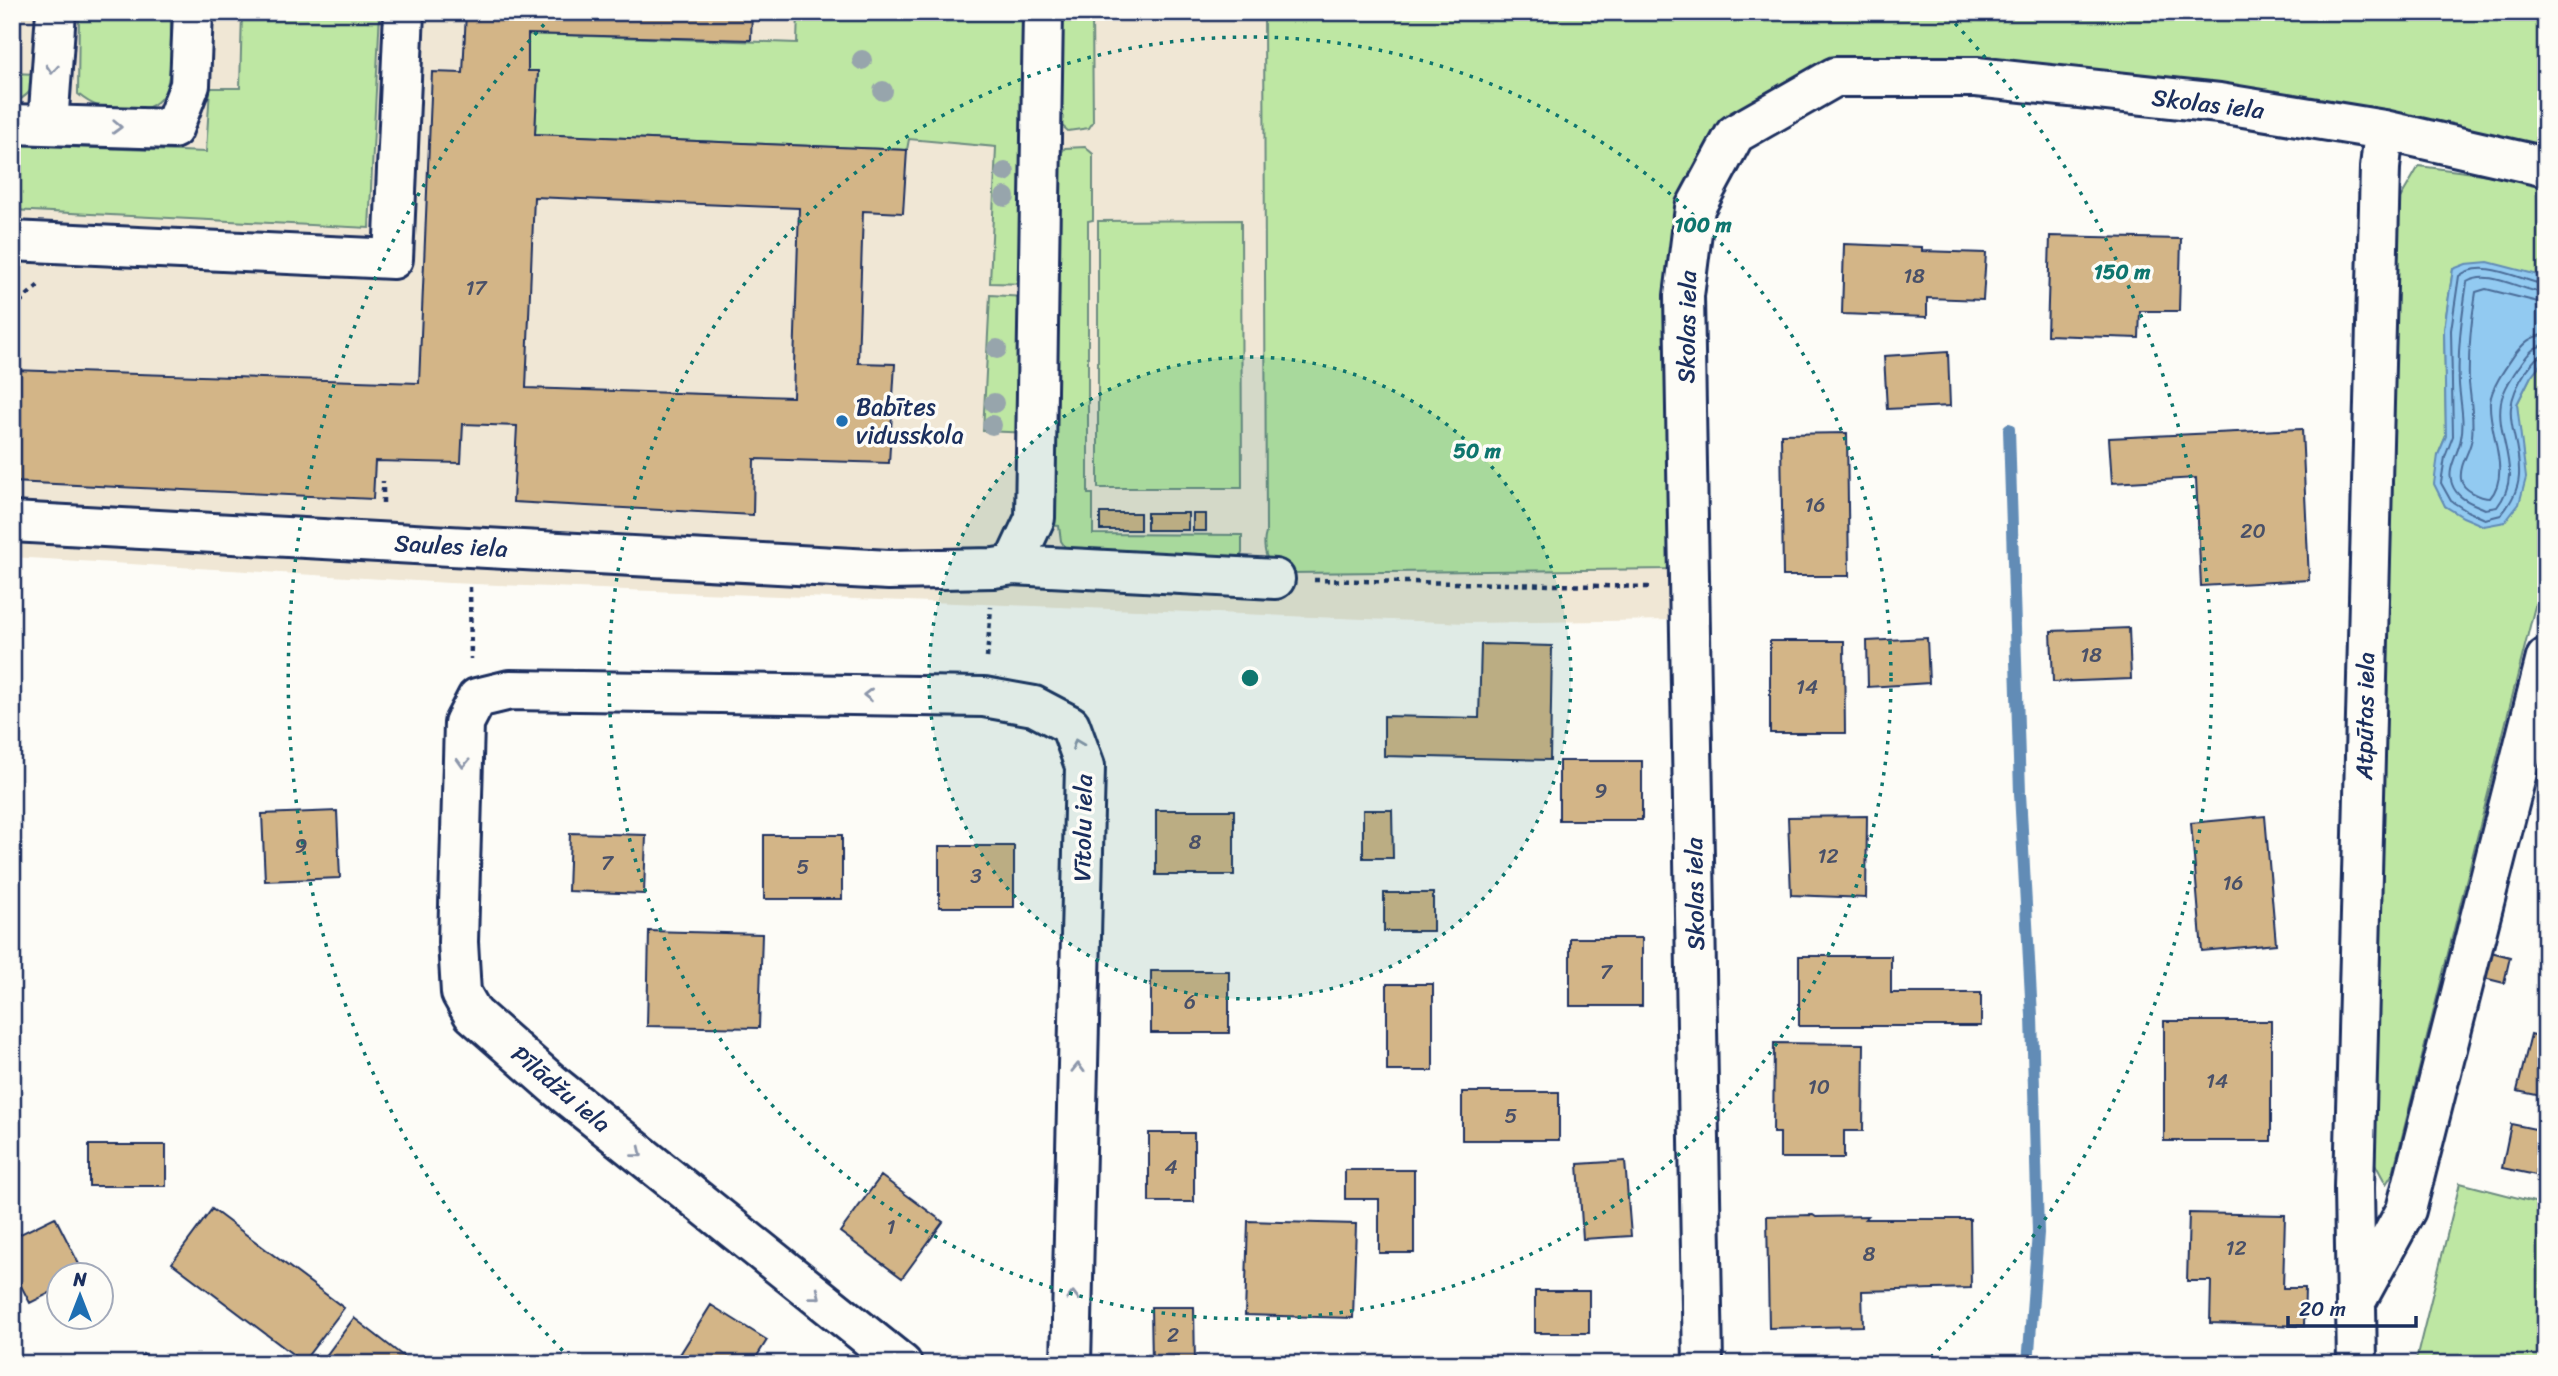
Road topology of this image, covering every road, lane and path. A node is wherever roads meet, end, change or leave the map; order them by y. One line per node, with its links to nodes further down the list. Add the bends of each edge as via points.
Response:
1 (56, 12): 5 (street, one-way to 5)
2 (193, 12): 5 (street, one-way to 2, via 173,129 190,85)
3 (404, 12): 8 (street, via 393,259)
4 (1043, 12): 11 (street, via 1035,518)
5 (30, 124)
6 (2384, 130): 7 (street, Skolas iela); 13 (street, Skolas iela, via 2220,103 1976,77 1835,77 1735,134 1695,208 1684,296); 17 (street, Atpūtas iela, via 2357,1050)
7 (2546, 167)
8 (12, 241)
9 (12, 522): 10 (street, Saules iela)
10 (470, 547): 11 (street, Saules iela, via 889,570); 16 (path, via 471,673)
11 (1003, 567): 12 (street, Saules iela); 15 (path)
12 (1275, 579): 13 (path)
13 (1689, 588): 20 (street, Skolas iela)
14 (2546, 658): 17 (street, Atpūtas iela, via 2406,1210)
15 (984, 697): 16 (street, Vītolu iela, one-way to 16, via 510,690); 19 (street, Vītolu iela, one-way to 15, via 1085,766 1070,725 1034,706)
16 (477, 698): 18 (street, Pīlādžu iela, one-way to 18, via 464,723 458,942 461,993 473,1014 555,1086)
17 (2356, 1302): 21 (street, Atpūtas iela)
18 (902, 1364)
19 (1071, 1364)
20 (1703, 1364)
21 (2357, 1364)

